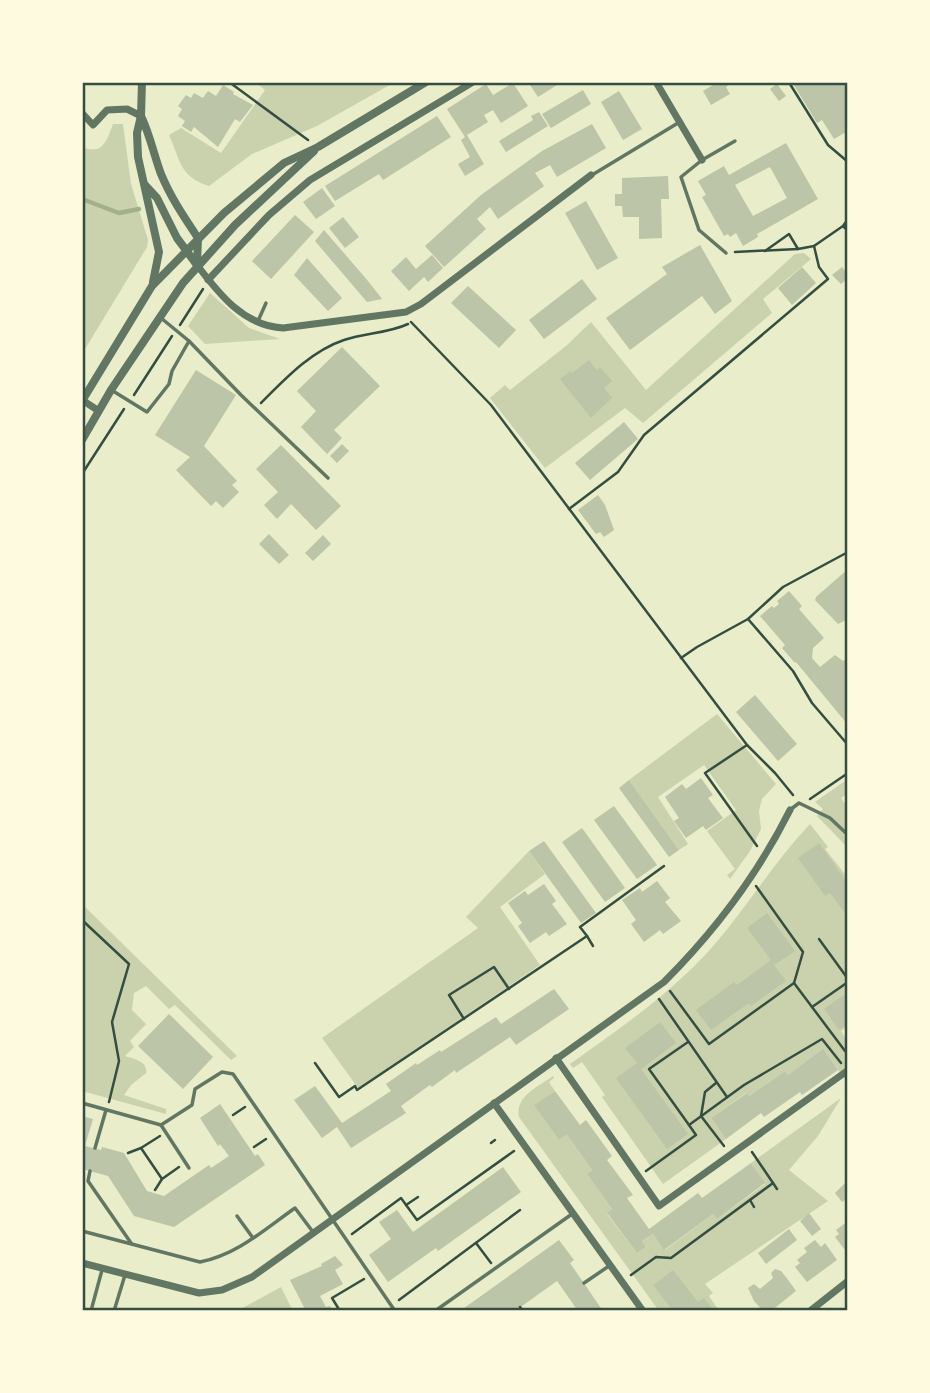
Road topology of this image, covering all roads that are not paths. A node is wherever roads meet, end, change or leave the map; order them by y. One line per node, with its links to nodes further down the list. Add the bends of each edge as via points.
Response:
1 (142, 82): 6 (street)
2 (426, 82): 9 (street)
3 (473, 82): 17 (street, via 310,180 269,215)
4 (656, 82): 7 (street)
5 (82, 113): 6 (street, via 93,125 107,110 127,108)
6 (141, 116): 12 (street, via 136,132); 13 (street, via 174,203)
7 (680, 122): 10 (street); 11 (lane)
8 (736, 141): 10 (lane)
9 (318, 147): 13 (street, via 270,173); 16 (street)
10 (702, 160): 15 (lane, via 681,177 699,230)
11 (591, 175): 21 (street, via 406,312 283,328)
12 (145, 185): 14 (street); 18 (street, via 159,253)
13 (198, 238): 14 (street); 16 (street)
14 (186, 250): 16 (street); 18 (street)
15 (726, 253)
16 (197, 265): 17 (street); 20 (street)
17 (208, 280): 21 (street)
18 (152, 286): 24 (street)
19 (266, 303): 21 (lane)
20 (159, 317): 22 (lane); 23 (street)
21 (258, 323)
22 (189, 341): 23 (lane, via 169,384 147,412); 27 (lane)
23 (111, 390): 25 (street)
24 (82, 401): 25 (street)
25 (99, 411): 26 (street)
26 (82, 440)
27 (328, 478)
28 (790, 810): 29 (lane, via 799,803 830,818); 30 (street, via 765,857 711,932 664,982)
29 (848, 835)
30 (556, 1058): 31 (street, via 659,1206); 33 (street)
31 (847, 1071)
32 (82, 1103): 34 (lane)
33 (494, 1103): 39 (street); 41 (street)
34 (106, 1110): 35 (lane); 36 (lane)
35 (161, 1125): 37 (lane); 41 (lane, via 192,1105 195,1089 222,1072 233,1074)
36 (96, 1148)
37 (189, 1168)
38 (90, 1171): 45 (lane, via 88,1181)
39 (574, 1213): 47 (street); 55 (lane)
40 (237, 1216): 44 (lane)
41 (332, 1219): 43 (street); 54 (lane)
42 (82, 1231): 45 (lane)
43 (313, 1232): 44 (lane, via 295,1208); 49 (street, via 252,1277 222,1290 199,1293)
44 (253, 1238): 45 (lane, via 231,1253 200,1262)
45 (132, 1245)
46 (82, 1263): 48 (street)
47 (610, 1265): 51 (lane); 56 (street)
48 (103, 1268): 49 (street); 52 (lane)
49 (125, 1273): 53 (lane)
50 (848, 1281): 57 (street)
51 (584, 1283)
52 (92, 1307)
53 (114, 1311)
54 (395, 1311)
55 (435, 1311)
56 (643, 1311)
57 (810, 1311)

